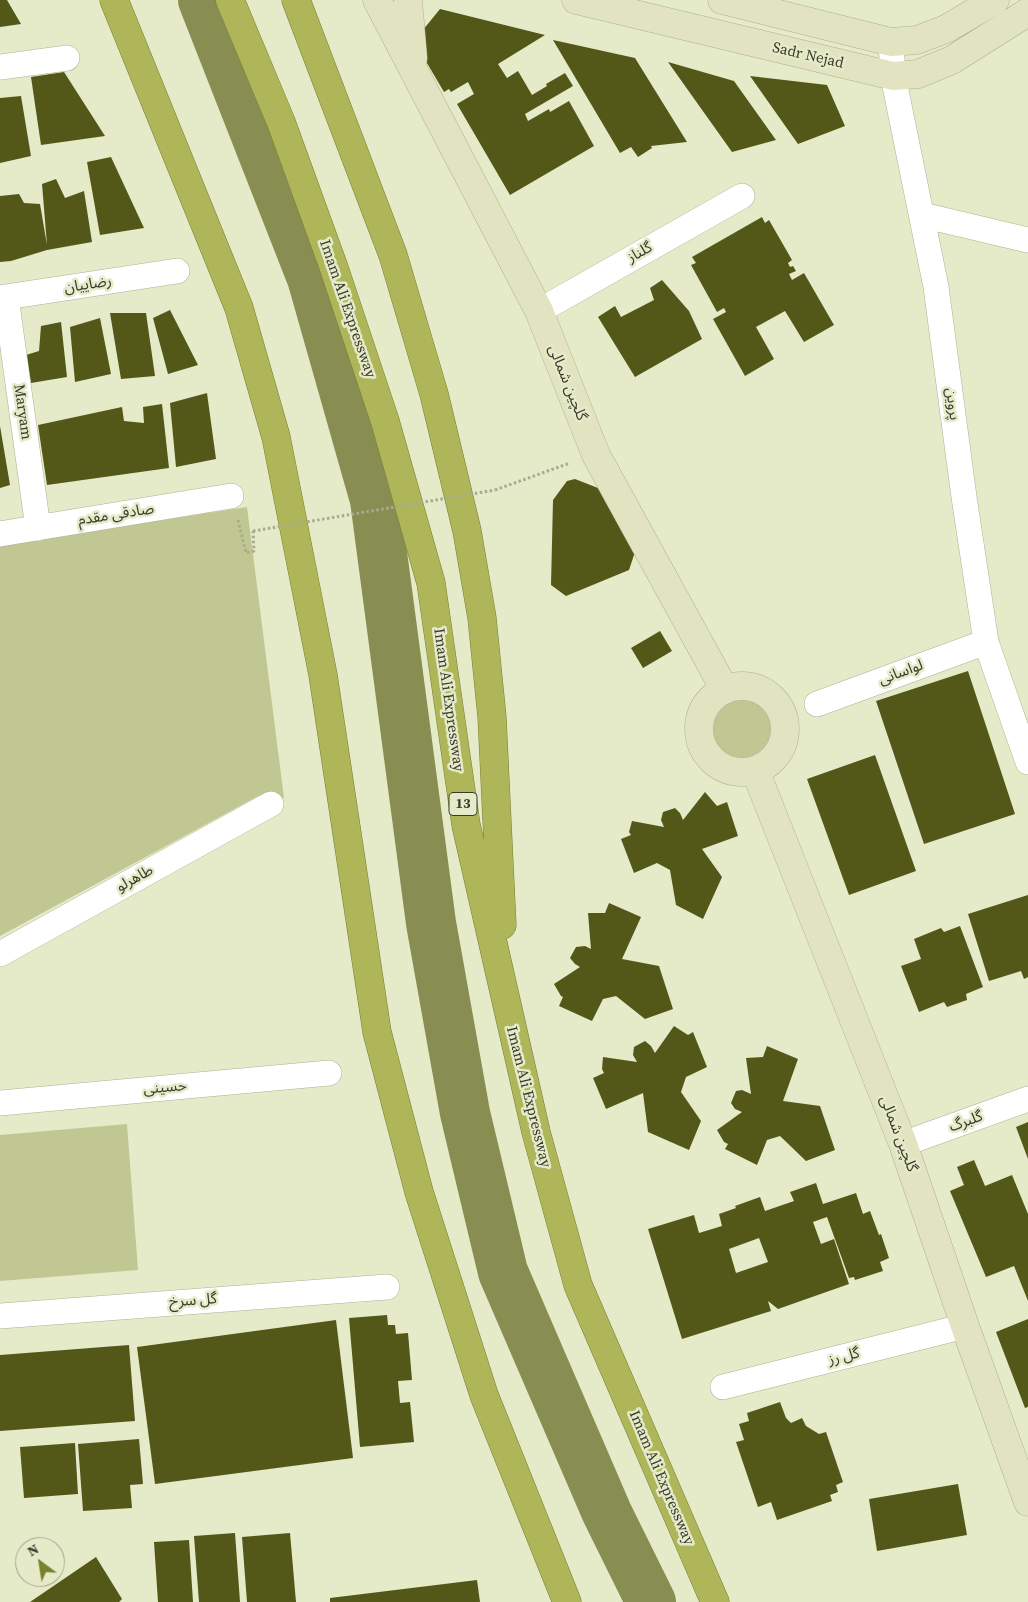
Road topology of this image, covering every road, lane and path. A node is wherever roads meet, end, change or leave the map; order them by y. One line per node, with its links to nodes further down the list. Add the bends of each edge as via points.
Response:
1 (114, 0): 43 (highway, via 242,317 276,437 323,675 377,1032 418,1192 484,1395)
2 (230, 0): 33 (highway, Imam Ali Expressway / 13, via 281,122 334,268 384,421 430,583 466,825)
3 (296, 0): 33 (highway, via 393,255 434,394 467,531 479,599 492,717)
4 (377, 0): 13 (main road)
5 (408, 0): 13 (main road)
6 (576, 0): 14 (main road, Sadr Nejad)
7 (722, 0): 10 (main road)
8 (995, 0): 10 (main road, via 918,40)
9 (1028, 12): 14 (main road, Sadr Nejad, via 952,60 918,74)
10 (891, 42): 14 (street, پروین)
11 (67, 58): 12 (street)
12 (0, 67)
13 (415, 74): 20 (main road, گلچین شمالی)
14 (893, 76): 16 (street, پروین)
15 (742, 196): 20 (street, گلناز)
16 (922, 215): 17 (street); 26 (street, پروین, via 936,287)
17 (1028, 240)
18 (177, 271): 19 (street, رضاییان)
19 (3, 297): 23 (street, Maryam)
20 (539, 311): 27 (main road, گلچین شمالی, via 596,455)
21 (576, 461): 25 (path, bridge, via 495,490 253,531 254,551 246,553)
22 (231, 496): 23 (street, صادقی مقدم)
23 (38, 528): 24 (street, صادقی مقدم)
24 (0, 534)
25 (243, 539)
26 (986, 642): 28 (street, لواسانی); 29 (street, پروین)
27 (725, 690): 30 (main road, via 714,697 701,718 699,732 702,744 718,765 742,772); 30 (main road, via 737,686 760,690 778,705 783,716 784,738 780,749 766,766)
28 (816, 704)
29 (1028, 762)
30 (755, 770): 37 (main road, گلچین شمالی)
31 (271, 804): 32 (street, طاهرلو)
32 (0, 954)
33 (505, 999): 44 (highway, Imam Ali Expressway / 13, via 536,1132 578,1285)
34 (329, 1073): 36 (street, حسینی)
35 (1028, 1099): 37 (street, گلبرگ)
36 (0, 1103)
37 (903, 1144): 40 (main road, گلچین شمالی)
38 (387, 1287): 39 (street, گل سرخ)
39 (0, 1316)
40 (965, 1326): 41 (street, گل رز); 42 (main road, گلچین شمالی)
41 (723, 1388)
42 (1028, 1502)
43 (567, 1602)
44 (715, 1602)

